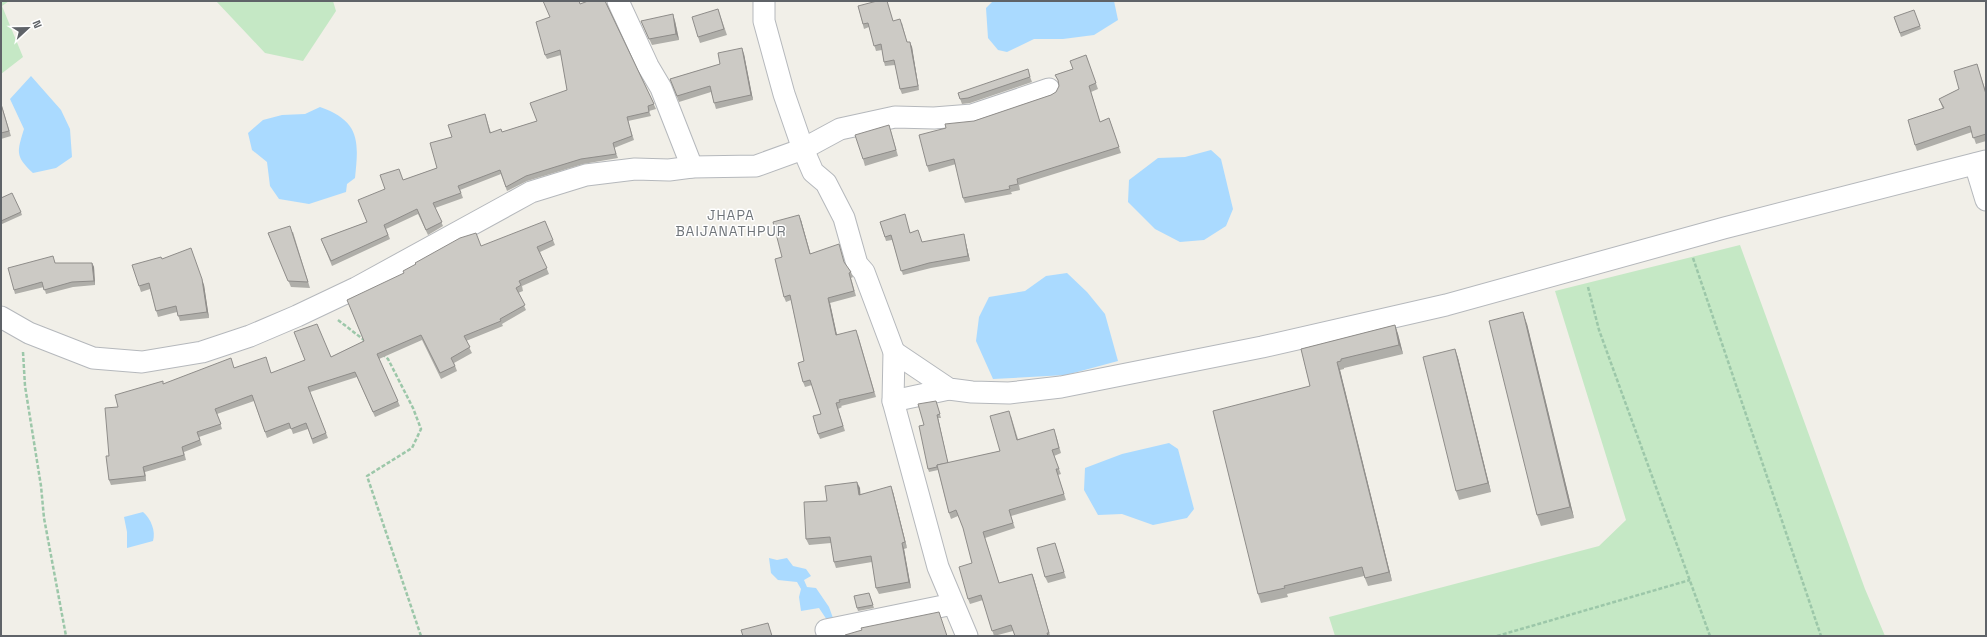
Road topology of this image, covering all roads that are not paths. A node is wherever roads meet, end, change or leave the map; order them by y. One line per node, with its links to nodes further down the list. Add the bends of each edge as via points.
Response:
1 (618, 1): 6 (street, via 661,88)
2 (764, 1): 4 (street, via 764,21 784,94)
3 (1049, 89): 4 (street, via 972,116 895,117 840,129)
4 (803, 149): 6 (street, via 756,166); 9 (street, via 813,172 826,184 844,218 857,264 864,272)
5 (1980, 163): 7 (street); 10 (street, via 1686,238 1446,306 1262,347 1061,387 1009,393)
6 (692, 167): 8 (street, via 669,170 635,169 586,175 531,192 356,288 250,336 209,350 142,362 93,358 38,336)
7 (1986, 200)
8 (1, 317)
9 (894, 352): 10 (street); 11 (street)
10 (949, 390): 11 (street)
11 (893, 400): 12 (street, via 938,567)
12 (953, 604): 13 (street); 14 (street)
13 (826, 630)
14 (967, 636)

